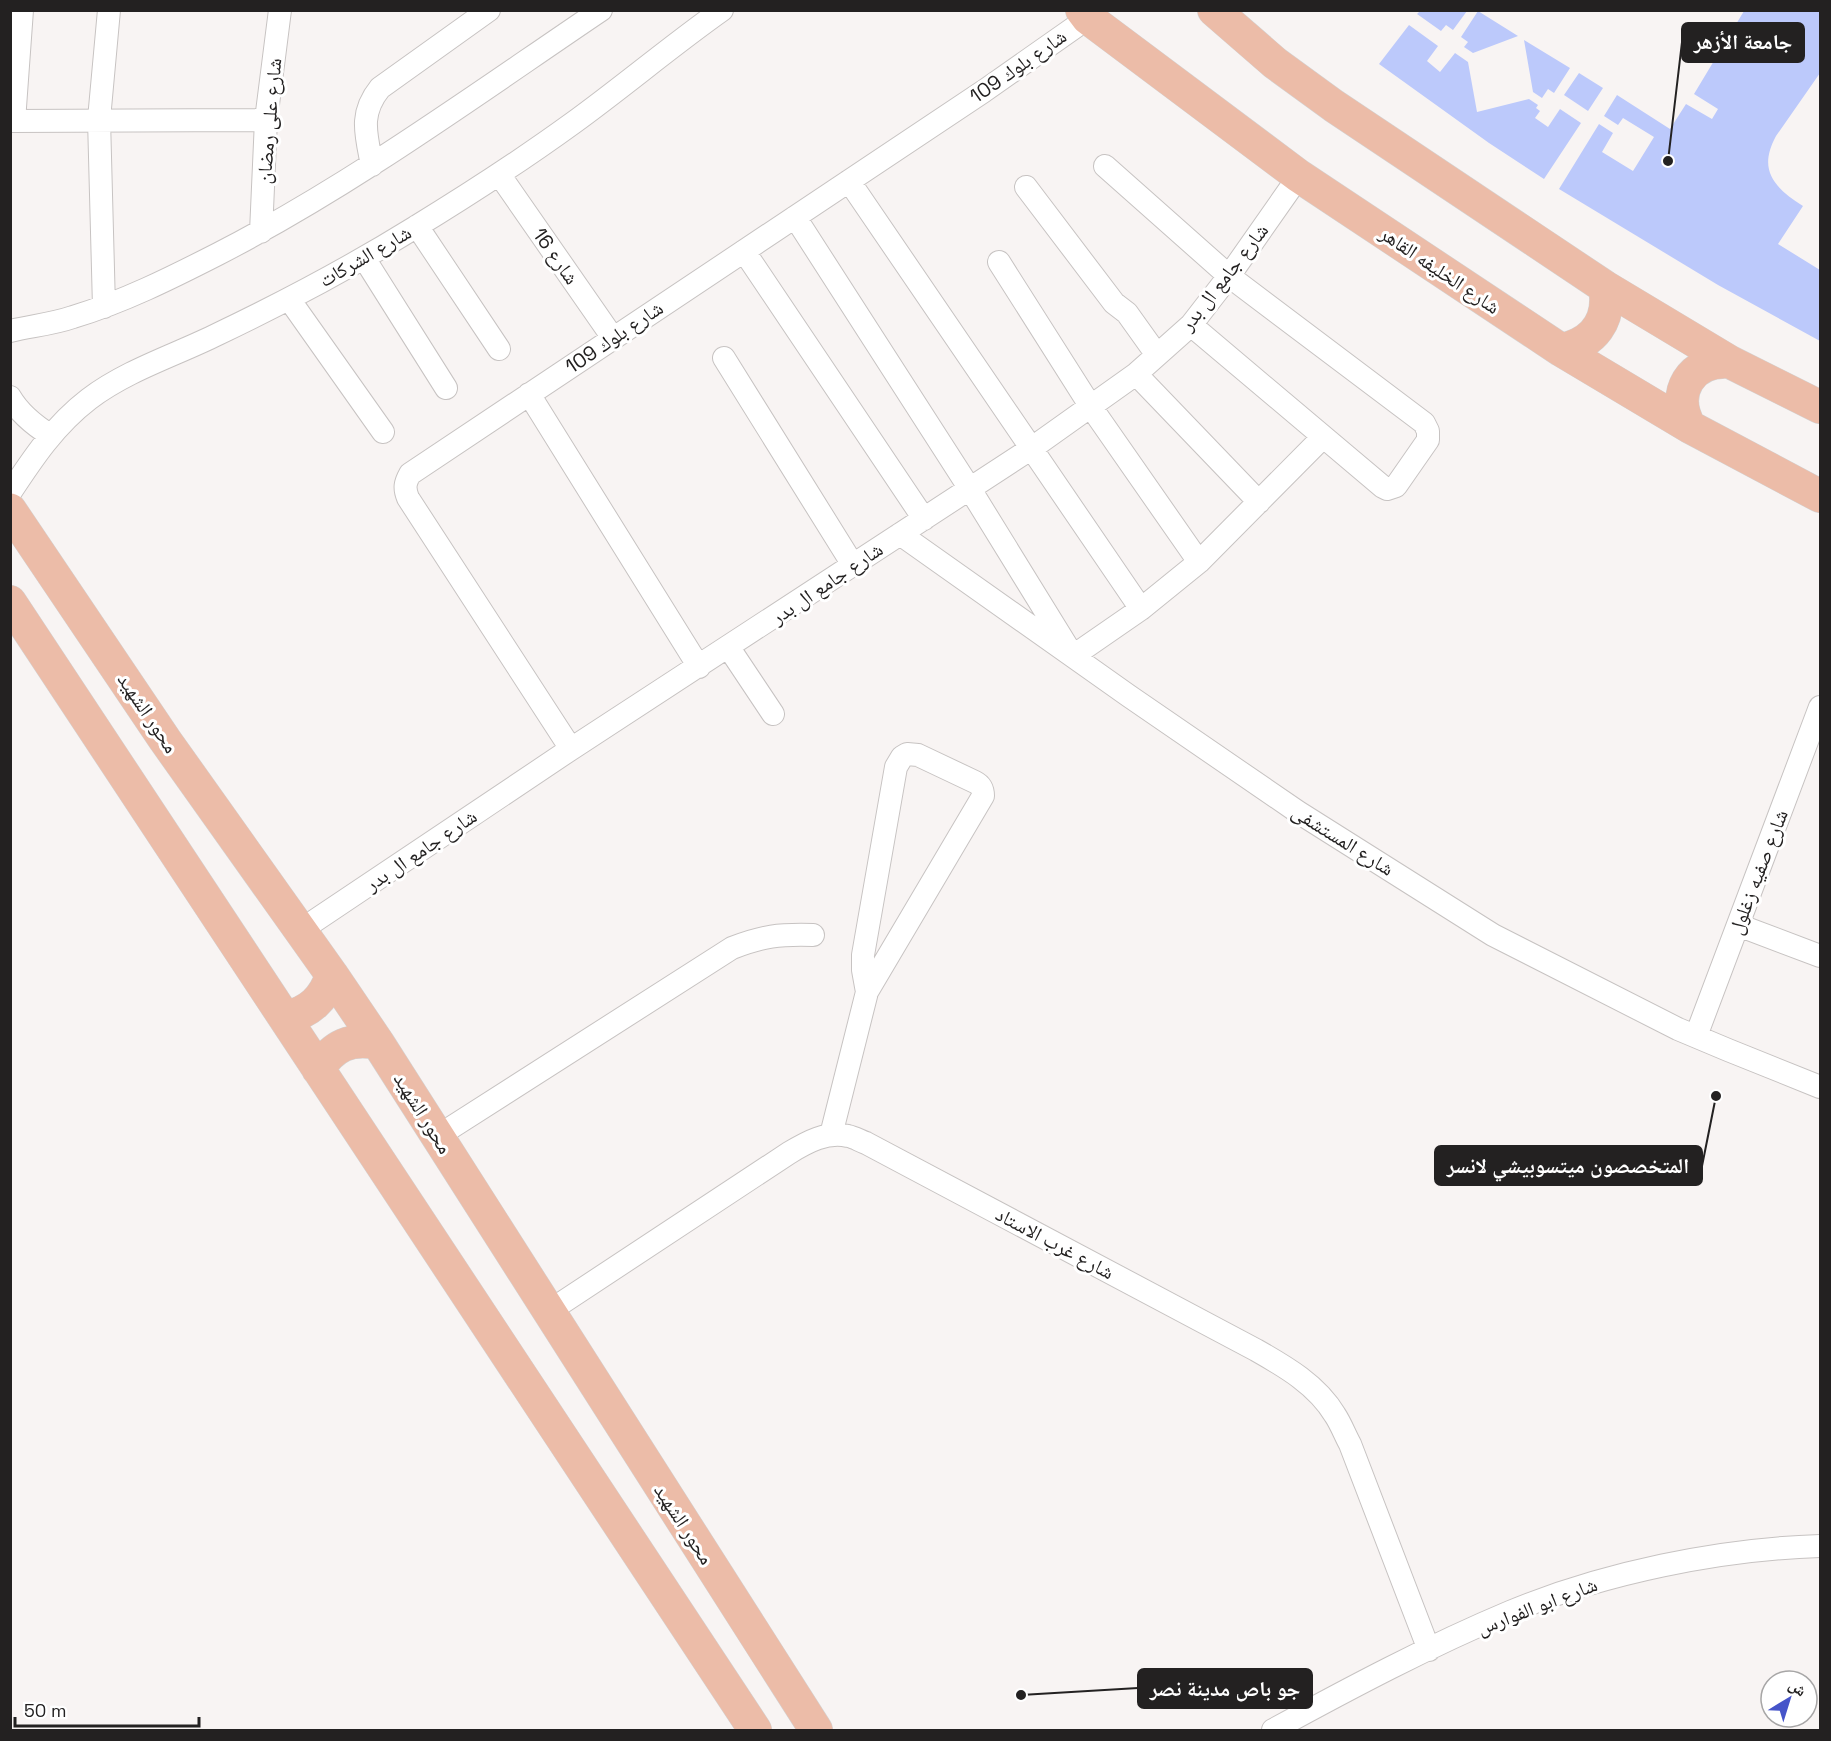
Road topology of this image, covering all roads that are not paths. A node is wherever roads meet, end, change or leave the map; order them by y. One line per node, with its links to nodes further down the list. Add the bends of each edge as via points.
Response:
1 (22, 10): 11 (street)
2 (109, 10): 9 (street)
3 (280, 10): 10 (street, شارع على رمضان)
4 (489, 10): 12 (street, via 380,88 366,118)
5 (601, 10): 12 (street)
6 (722, 10): 14 (street, شارع الشركات)
7 (1214, 10): 25 (main road, via 1275,63 1334,106)
8 (1085, 14): 15 (main road, شارع الخليفه القاهر); 16 (street, شارع بلوك 109, via 984,91)
9 (99, 120): 10 (street); 11 (street); 27 (street)
10 (266, 120): 20 (street, شارع على رمضان)
11 (12, 121)
12 (372, 165): 20 (street)
13 (1105, 166): 24 (street)
14 (499, 174): 19 (street, شارع الشركات); 30 (street, شارع 16)
15 (1299, 176): 24 (street, شارع جامع ال بدر); 32 (main road, شارع الخليفه القاهر)
16 (849, 181): 18 (street, شارع بلوك 109); 46 (street)
17 (1026, 187): 33 (street)
18 (795, 217): 21 (street, شارع بلوك 109); 47 (street)
19 (417, 226): 22 (street, شارع الشركات); 31 (street)
20 (261, 232): 27 (street)
21 (744, 251): 30 (street, شارع بلوك 109); 52 (street)
22 (364, 258): 26 (street, شارع الشركات); 37 (street)
23 (999, 262): 40 (street)
24 (1229, 276): 28 (street, شارع جامع ال بدر); 45 (street, via 1424,423 1428,431 1424,448 1396,486 1387,489)
25 (1605, 287): 32 (main road, via 1606,309 1598,329 1582,344); 35 (main road)
26 (289, 299): 43 (street); 44 (street, شارع الشركات, via 112,383)
27 (104, 307): 29 (street)
28 (1191, 325): 33 (street, شارع جامع ال بدر); 45 (street)
29 (10, 331)
30 (613, 338): 38 (street, شارع بلوك 109)
31 (499, 350)
32 (1561, 350): 42 (main road, شارع الخليفه القاهر)
33 (1157, 355): 36 (street, شارع جامع ال بدر)
34 (724, 358): 55 (street)
35 (1730, 362): 41 (main road); 42 (main road, via 1708,363 1685,385 1682,407)
36 (1136, 374): 40 (street, شارع جامع ال بدر); 50 (street)
37 (446, 388)
38 (529, 394): 60 (street); 63 (street, شارع بلوك 109, via 410,474 405,490)
39 (10, 397): 44 (street, via 24,416)
40 (1091, 407): 46 (street, شارع جامع ال بدر); 54 (street)
41 (1821, 407)
42 (1690, 427): 49 (main road, شارع الخليفه القاهر)
43 (383, 432)
44 (50, 435): 48 (street, شارع الشركات)
45 (1323, 437): 50 (street)
46 (1032, 448): 47 (street, شارع جامع ال بدر); 57 (street)
47 (970, 489): 52 (street, شارع جامع ال بدر); 59 (street)
48 (10, 493)
49 (1821, 496)
50 (1259, 502): 54 (street)
51 (10, 510): 65 (main road, محور الشهيد, via 165,740)
52 (924, 519): 53 (street, شارع جامع ال بدر)
53 (900, 534): 55 (street, شارع جامع ال بدر); 59 (street, شارع المستشفى)
54 (1198, 562): 57 (street)
55 (853, 565): 58 (street, شارع جامع ال بدر)
56 (10, 602): 70 (main road)
57 (1141, 609): 59 (street)
58 (729, 648): 60 (street, شارع جامع ال بدر); 62 (street)
59 (1073, 656): 71 (street, شارع المستشفى, via 1298,812 1493,935)
60 (699, 667): 63 (street, شارع جامع ال بدر)
61 (1821, 707): 64 (street, شارع صفيه زغلول)
62 (773, 714)
63 (572, 749): 65 (street, شارع جامع ال بدر)
64 (1738, 925): 67 (street); 71 (street, شارع صفيه زغلول)
65 (301, 930): 68 (main road, محور الشهيد)
66 (813, 935): 76 (street, via 758,938 732,948)
67 (1821, 956)
68 (332, 975): 70 (main road, via 316,1004); 72 (main road, محور الشهيد)
69 (867, 992): 69 (street, via 863,955 896,767 902,757 912,754 975,782 983,790 982,796); 75 (street)
70 (285, 1018): 73 (main road)
71 (1696, 1036): 74 (street, شارع المستشفى)
72 (378, 1043): 73 (main road, via 364,1041 337,1048); 76 (main road, محور الشهيد)
73 (318, 1069): 80 (main road)
74 (1821, 1086)
75 (831, 1135): 77 (street, شارع غرب الاستاد, via 810,1140 789,1152); 79 (street, شارع غرب الاستاد, via 866,1143 1286,1366 1313,1387 1335,1414 1350,1444)
76 (438, 1136): 77 (main road, محور الشهيد)
77 (548, 1312): 81 (main road, محور الشهيد)
78 (1821, 1546): 79 (street, شارع ابو الفوارس, via 1785,1546 1682,1561 1595,1582 1511,1612)
79 (1429, 1650): 82 (street, شارع ابو الفوارس)
80 (755, 1731)
81 (816, 1731)
82 (1273, 1731)

